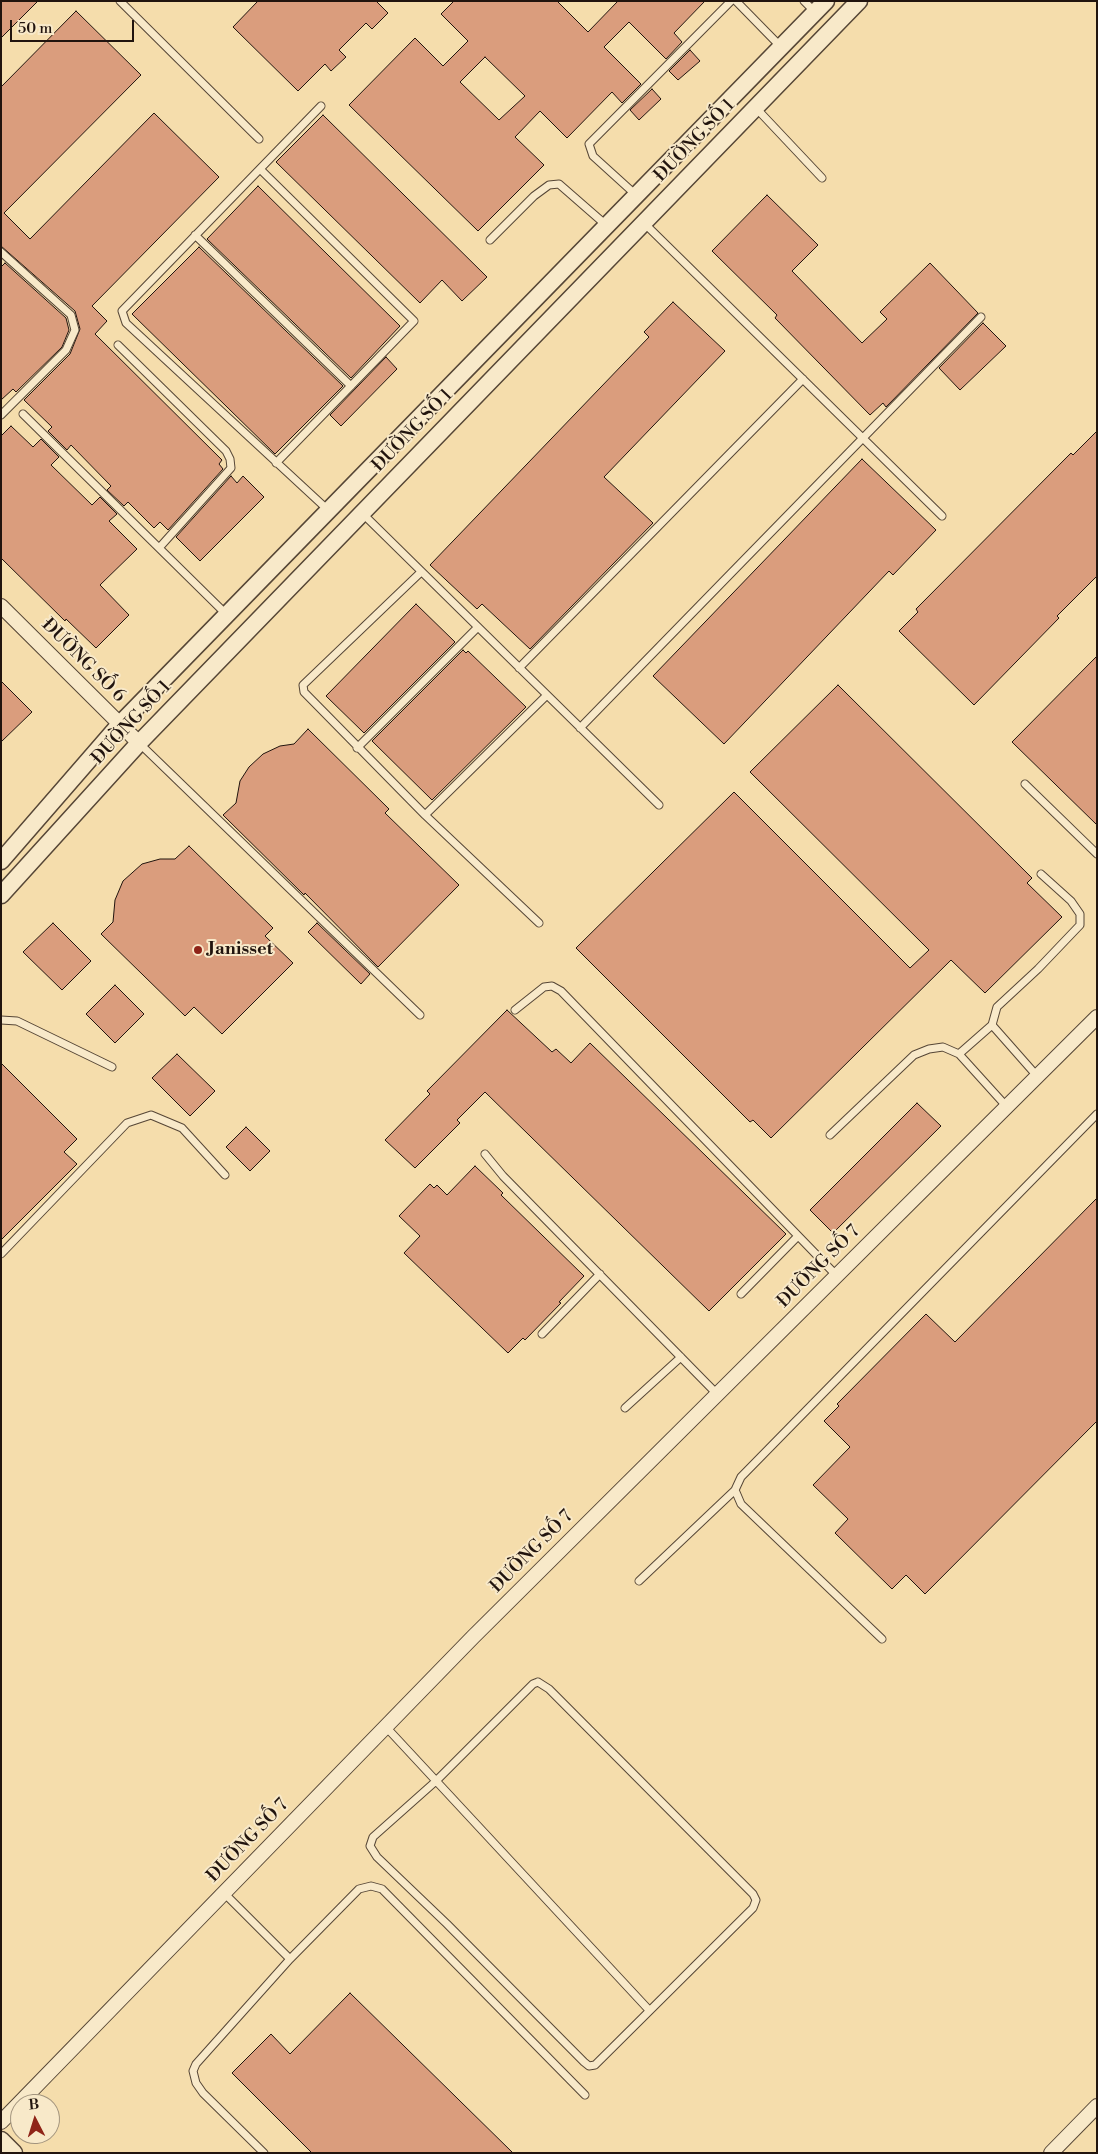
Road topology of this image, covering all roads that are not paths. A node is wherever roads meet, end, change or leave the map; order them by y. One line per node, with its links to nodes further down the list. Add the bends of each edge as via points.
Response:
1 (120, 1): 9 (lane)
2 (731, 1): 12 (lane, via 589,144 592,156)
3 (736, 1): 6 (lane)
4 (859, 1): 8 (street, ĐƯỜNG SỐ 1)
5 (815, 5): 6 (street, ĐƯỜNG SỐ 1)
6 (781, 47): 12 (street, ĐƯỜNG SỐ 1)
7 (321, 106): 10 (lane)
8 (756, 107): 11 (lane); 13 (street, ĐƯỜNG SỐ 1)
9 (258, 139)
10 (260, 169): 15 (lane); 21 (lane, via 414,321)
11 (822, 178)
12 (636, 195): 14 (street, ĐƯỜNG SỐ 1)
13 (644, 222): 20 (lane); 27 (street, ĐƯỜNG SỐ 1)
14 (607, 226): 16 (lane, via 559,184 549,184); 26 (street, ĐƯỜNG SỐ 1)
15 (196, 236): 21 (lane); 25 (lane, via 122,311 123,318)
16 (490, 240)
17 (1, 252): 23 (lane, via 71,315 75,330 66,350)
18 (981, 317): 24 (lane)
19 (118, 345): 29 (lane, via 226,451 230,459 231,468)
20 (803, 379): 24 (lane); 34 (lane)
21 (351, 386): 25 (lane)
22 (23, 414): 29 (lane)
23 (1, 415)
24 (862, 437): 28 (lane); 37 (lane)
25 (276, 463): 26 (lane)
26 (328, 511): 32 (street, ĐƯỜNG SỐ 1)
27 (361, 513): 30 (lane); 38 (street, ĐƯỜNG SỐ 1)
28 (942, 516)
29 (159, 548): 32 (lane)
30 (421, 572): 33 (lane); 39 (lane, via 303,686 307,697)
31 (1, 606): 36 (street, ĐƯỜNG SỐ 6)
32 (227, 615): 36 (street, ĐƯỜNG SỐ 1)
33 (478, 627): 34 (lane); 39 (lane)
34 (519, 668): 35 (lane)
35 (546, 695): 37 (lane); 42 (lane)
36 (120, 724): 38 (street, ĐƯỜNG SỐ 6); 44 (street, ĐƯỜNG SỐ 1)
37 (580, 728): 41 (lane)
38 (139, 742): 46 (street, ĐƯỜNG SỐ 1); 49 (lane)
39 (357, 748): 42 (lane)
40 (1025, 784): 43 (lane)
41 (659, 806)
42 (425, 815): 47 (lane)
43 (1097, 854)
44 (1, 862)
45 (1041, 874): 52 (lane, via 1071,901 1080,914 1080,925 997,1007)
46 (1, 895)
47 (539, 923)
48 (515, 1010): 61 (lane, via 544,987 552,986 561,991)
49 (420, 1016)
50 (1097, 1017): 55 (street, ĐƯỜNG SỐ 7)
51 (1, 1020): 54 (lane, via 18,1021)
52 (992, 1025): 53 (lane); 55 (lane)
53 (959, 1054): 56 (lane); 58 (lane, via 943,1047 914,1056)
54 (112, 1067)
55 (1037, 1076): 56 (street, ĐƯỜNG SỐ 7)
56 (1007, 1106): 64 (street, ĐƯỜNG SỐ 7)
57 (1097, 1114): 70 (lane, via 741,1477)
58 (830, 1135)
59 (485, 1154): 63 (lane)
60 (225, 1175): 62 (lane, via 182,1128 151,1115 127,1123)
61 (798, 1236): 64 (lane); 65 (lane)
62 (1, 1254)
63 (600, 1274): 66 (lane); 67 (lane)
64 (837, 1276): 68 (street, ĐƯỜNG SỐ 7)
65 (741, 1294)
66 (542, 1334)
67 (680, 1357): 68 (lane); 69 (lane)
68 (717, 1394): 73 (street, ĐƯỜNG SỐ 7)
69 (625, 1408)
70 (735, 1490): 71 (lane); 72 (lane, via 741,1504)
71 (639, 1581)
72 (882, 1638)
73 (386, 1726): 74 (lane); 75 (street, ĐƯỜNG SỐ 7)
74 (436, 1780): 77 (lane); 77 (lane, via 373,1837 370,1846 377,1857 589,2066 600,2061); 77 (lane, via 538,1682 753,1894 756,1900 753,1908)
75 (224, 1893): 76 (lane); 80 (street, ĐƯỜNG SỐ 7)
76 (290, 1959): 78 (lane, via 359,1889 371,1886 382,1889); 83 (lane, via 193,2071 202,2093)
77 (649, 2010)
78 (585, 2095)
79 (1097, 2106): 84 (street)
80 (1, 2122)
81 (1, 2140): 82 (street)
82 (14, 2153)
83 (264, 2153)
84 (1050, 2153)

